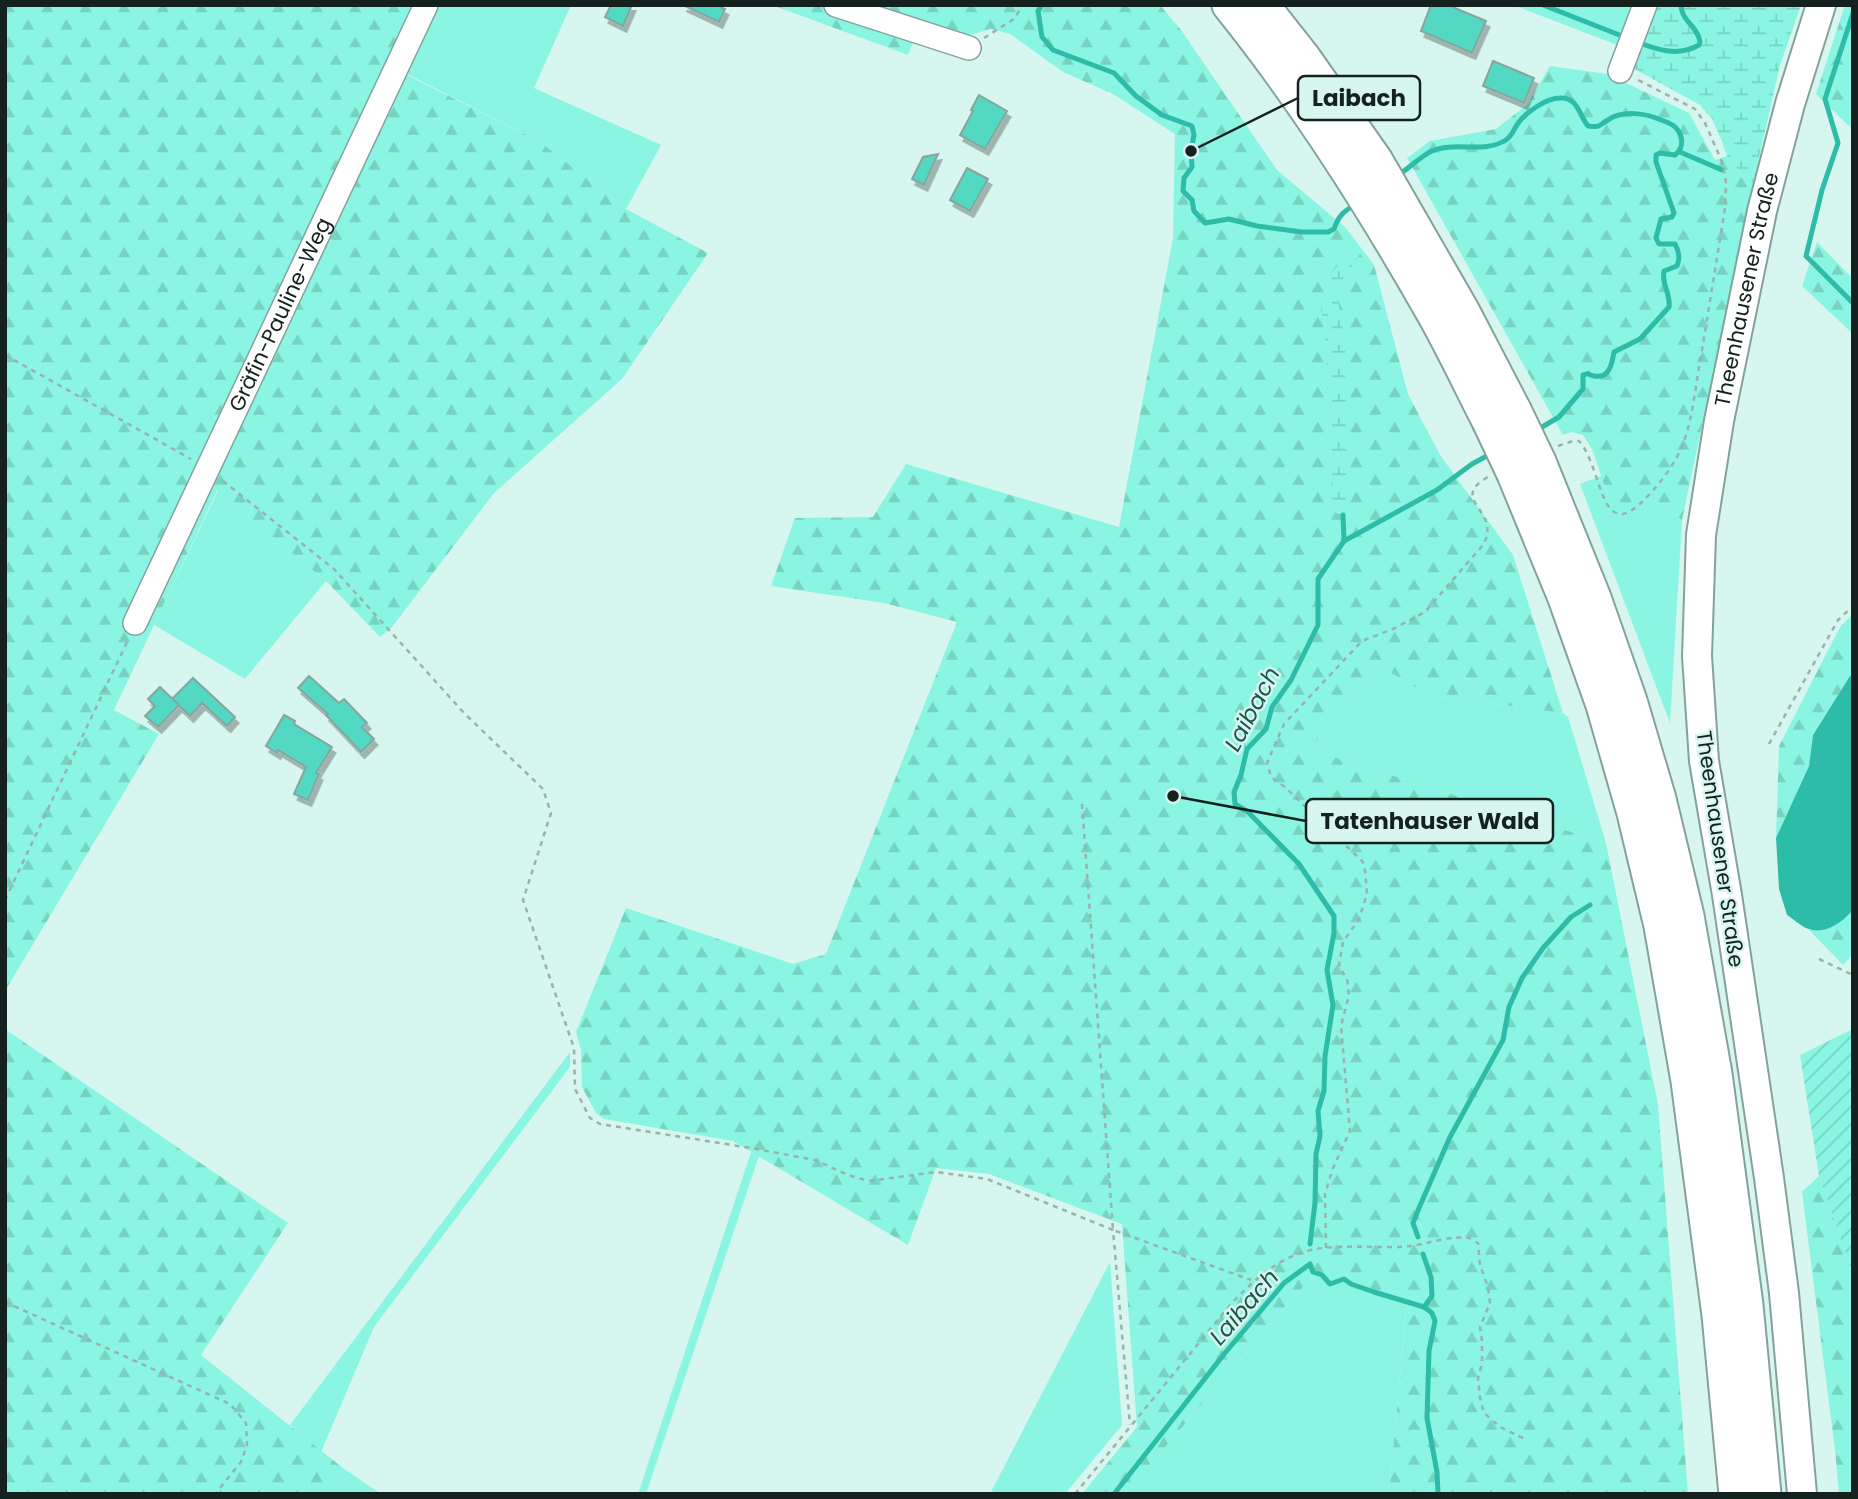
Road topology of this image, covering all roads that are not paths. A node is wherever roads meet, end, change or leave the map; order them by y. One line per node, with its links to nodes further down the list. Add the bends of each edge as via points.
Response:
1 (426, 5): 11 (street, Gräfin-Pauline-Weg)
2 (836, 5): 7 (street)
3 (1229, 5): 9 (highway, via 1296,93)
4 (1262, 5): 9 (highway, via 1303,57)
5 (1821, 5): 14 (main road, Theenhausener Straße, via 1762,211 1718,421 1701,535 1697,656 1703,761 1727,895 1784,1293)
6 (1642, 14): 8 (street)
7 (970, 48)
8 (1624, 62)
9 (1364, 168): 10 (highway, bridge, via 1463,312 1501,415)
10 (1527, 468): 12 (highway, via 1603,705 1661,926 1688,1081); 13 (highway, via 1594,598 1659,799 1687,916 1715,1074 1746,1306)
11 (135, 623)
12 (1737, 1494)
13 (1764, 1494)
14 (1802, 1494)

